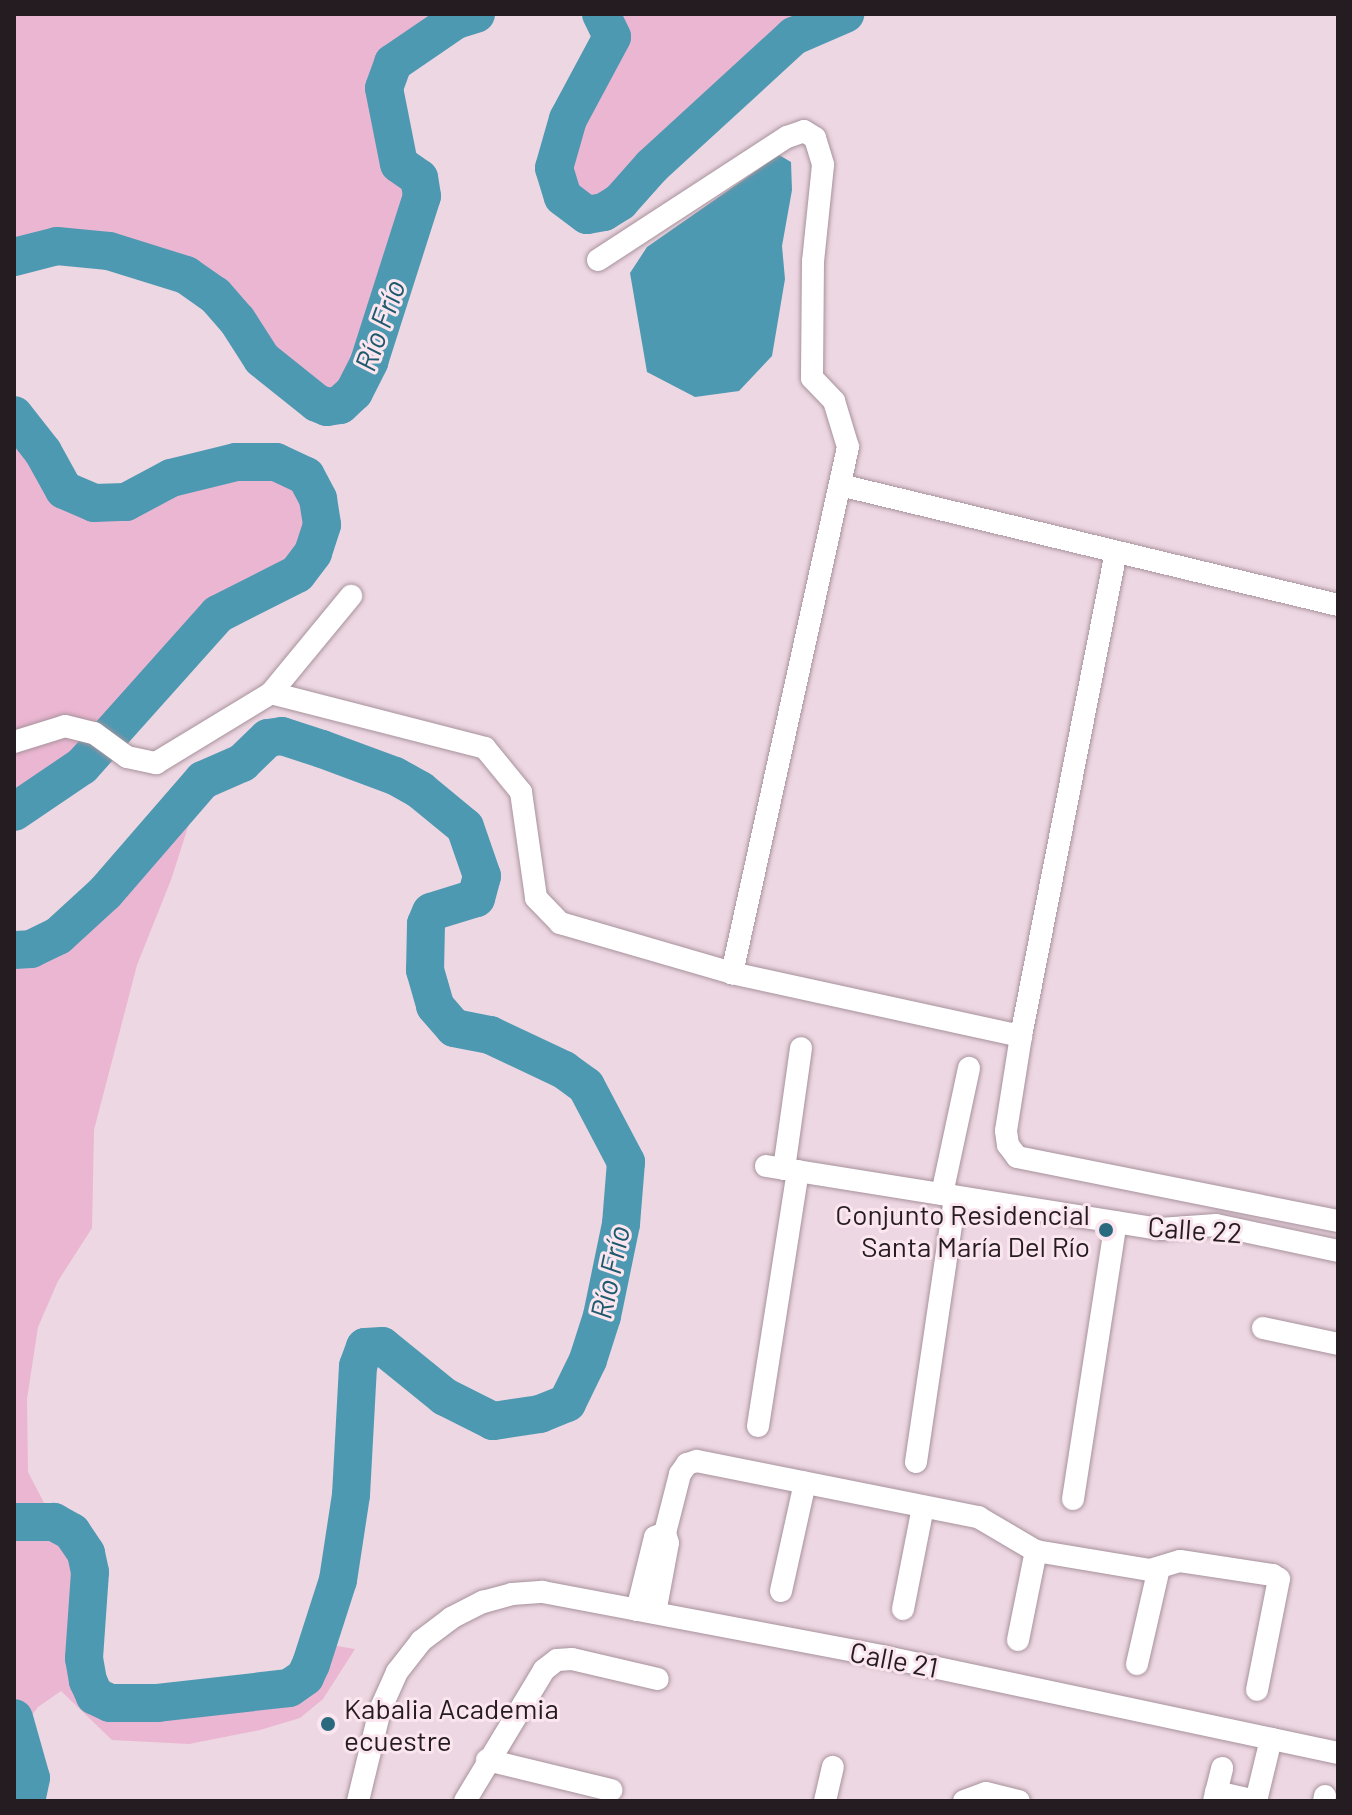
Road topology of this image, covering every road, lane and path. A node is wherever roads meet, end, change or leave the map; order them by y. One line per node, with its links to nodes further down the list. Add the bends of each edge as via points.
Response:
1 (598, 260): 2 (street, via 787,137 804,131 815,138 823,165 813,261 812,378 834,401 848,447)
2 (840, 485): 3 (street); 8 (street)
3 (1116, 554): 5 (street); 9 (street)
4 (351, 596): 6 (street)
5 (1338, 605)
6 (271, 693): 7 (street, via 156,763 127,757 94,733 65,726); 8 (street, via 485,748 521,792 536,898 560,923)
7 (14, 742)
8 (732, 973): 9 (street)
9 (1021, 1036): 14 (street, via 1006,1131 1017,1157)
10 (801, 1048): 12 (street)
11 (969, 1068): 13 (street)
12 (783, 1169): 13 (street, Calle 22); 19 (street)
13 (948, 1196): 15 (street, Calle 22); 20 (street)
14 (1338, 1221)
15 (1116, 1222): 16 (street, Calle 22, via 1160,1229 1216,1225); 22 (street)
16 (1338, 1251)
17 (1263, 1328): 18 (street)
18 (1338, 1344)
19 (758, 1426)
20 (916, 1462)
21 (805, 1483): 23 (street); 26 (street); 28 (street, via 697,1461 687,1464 665,1533 655,1537)
22 (1073, 1499)
23 (923, 1507): 24 (street, via 978,1517); 27 (street)
24 (1036, 1551): 25 (street); 29 (street)
25 (1159, 1568): 30 (street); 32 (street, via 1180,1561 1279,1579)
26 (781, 1591)
27 (903, 1609)
28 (646, 1611): 33 (street, Calle 21); 40 (street, Calle 21, via 543,1592 483,1602 451,1618 421,1641 397,1672 380,1710)
29 (1018, 1640)
30 (1137, 1664)
31 (658, 1679): 35 (street, via 557,1660 544,1670)
32 (1257, 1690)
33 (1271, 1739): 34 (street, Calle 21); 45 (street)
34 (1338, 1753)
35 (487, 1760): 38 (street); 41 (street)
36 (833, 1767): 42 (street)
37 (1222, 1768): 39 (street)
38 (611, 1790)
39 (1215, 1797): 45 (street)
40 (360, 1800)
41 (465, 1801)
42 (825, 1801)
43 (964, 1801): 44 (street, via 986,1793)
44 (1019, 1801)
45 (1256, 1801)

